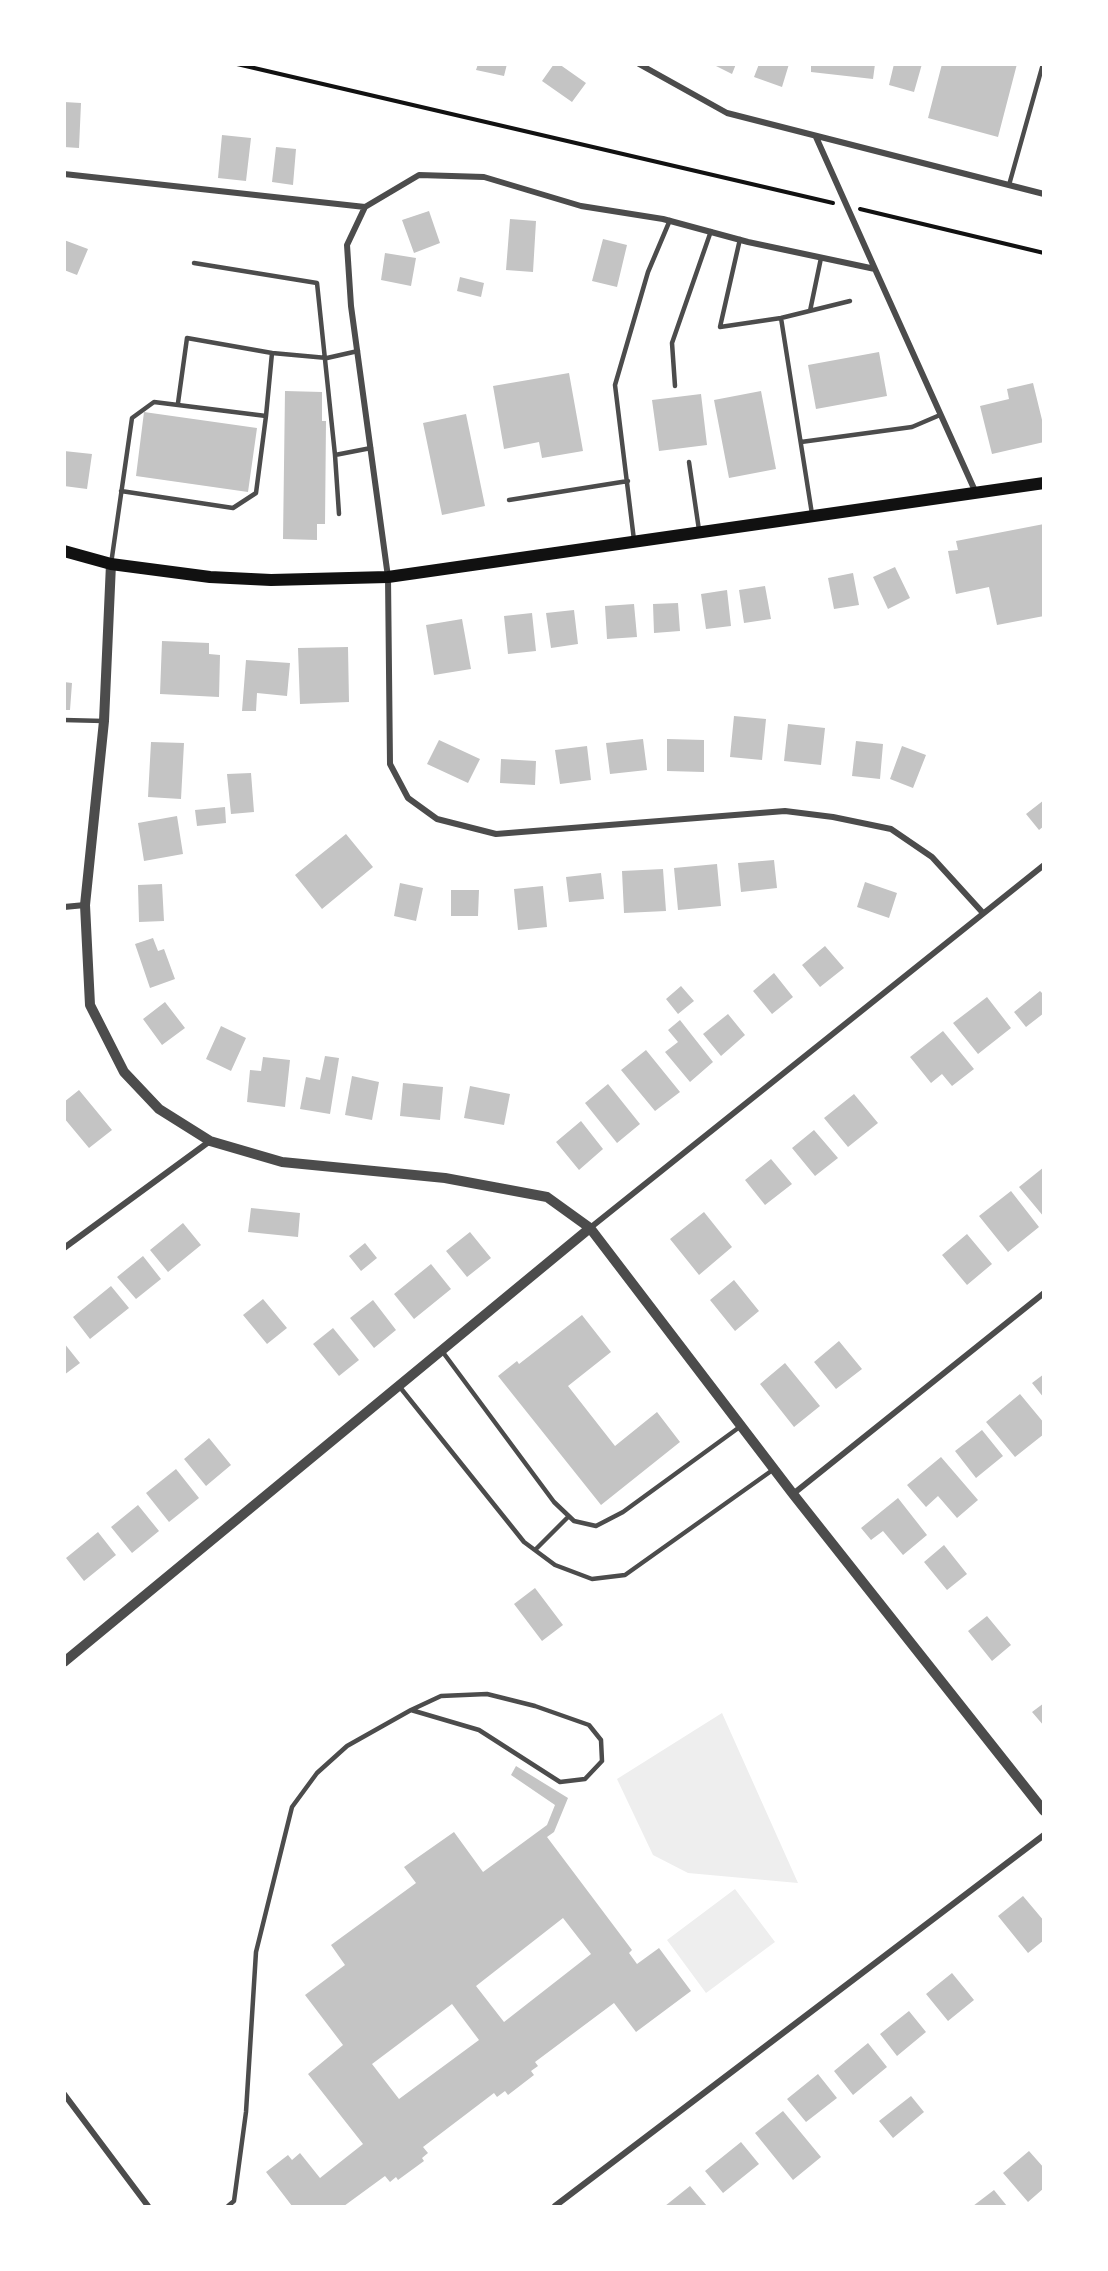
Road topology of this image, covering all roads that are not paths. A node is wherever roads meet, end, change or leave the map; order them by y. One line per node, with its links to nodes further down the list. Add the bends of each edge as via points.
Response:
1 (639, 64): 3 (street, via 727,113)
2 (1043, 64): 5 (lane)
3 (816, 137): 5 (street); 13 (street)
4 (64, 174): 7 (street)
5 (1009, 185): 6 (street)
6 (1044, 194)
7 (365, 207): 8 (street, via 419,176 484,177 581,206); 17 (street, via 347,245)
8 (670, 220): 9 (street); 28 (lane, via 648,272 615,385)
9 (711, 231): 10 (street); 20 (lane, via 672,343)
10 (740, 239): 11 (street); 16 (lane, via 720,327)
11 (821, 258): 13 (street); 15 (lane)
12 (194, 263): 19 (lane, via 317,283)
13 (875, 269): 22 (street)
14 (850, 301): 15 (lane)
15 (810, 311): 16 (lane)
16 (781, 318): 24 (lane)
17 (358, 351): 19 (lane); 25 (street)
18 (272, 353): 19 (lane); 21 (lane, via 187,338); 23 (lane)
19 (327, 358): 26 (lane)
20 (675, 386)
21 (178, 403): 23 (lane); 30 (lane, via 154,402 132,418)
22 (940, 415): 24 (lane, via 912,427); 31 (street)
23 (266, 416): 30 (lane, via 256,493 233,508)
24 (801, 442): 34 (lane)
25 (371, 448): 26 (lane); 39 (street)
26 (335, 455): 33 (lane)
27 (689, 462): 35 (lane)
28 (628, 481): 32 (lane); 36 (lane)
29 (1044, 483): 31 (main road)
30 (121, 491): 38 (lane)
31 (976, 494): 34 (main road)
32 (509, 500)
33 (339, 513)
34 (812, 517): 35 (main road)
35 (700, 533): 36 (main road)
36 (634, 542): 39 (main road)
37 (64, 551): 38 (main road)
38 (111, 564): 39 (main road, via 210,577 271,580); 41 (street)
39 (388, 577): 45 (street, via 390,764 408,798 437,819 496,834 785,811 833,816 891,828 932,857)
40 (64, 720): 41 (lane)
41 (104, 722): 43 (street)
42 (1044, 866): 45 (street)
43 (85, 905): 44 (street); 46 (street, via 90,1005 124,1072 159,1109)
44 (64, 907)
45 (982, 914): 47 (street)
46 (210, 1141): 47 (street, via 282,1162 445,1178 548,1197); 48 (street)
47 (590, 1228): 50 (street); 52 (street)
48 (64, 1248)
49 (1044, 1293): 54 (street)
50 (442, 1351): 51 (street); 55 (lane, via 554,1502)
51 (399, 1386): 56 (lane, via 524,1542); 57 (street)
52 (741, 1426): 53 (street); 55 (lane, via 623,1512 596,1526)
53 (774, 1468): 54 (street); 56 (lane, via 625,1575 591,1579 555,1565)
54 (793, 1494): 59 (street)
55 (569, 1516): 56 (lane)
56 (535, 1550)
57 (64, 1662)
58 (411, 1710): 58 (lane, via 441,1696 487,1694 535,1706 590,1725 601,1740 602,1761 585,1779 560,1782 479,1730); 62 (lane, via 347,1746 317,1773 292,1807 256,1952 246,2112)
59 (1044, 1811)
60 (1044, 1835): 66 (street)
61 (64, 2094): 63 (street)
62 (234, 2200): 64 (lane); 65 (lane)
63 (148, 2206)
64 (228, 2206)
65 (239, 2206)
66 (555, 2206)

